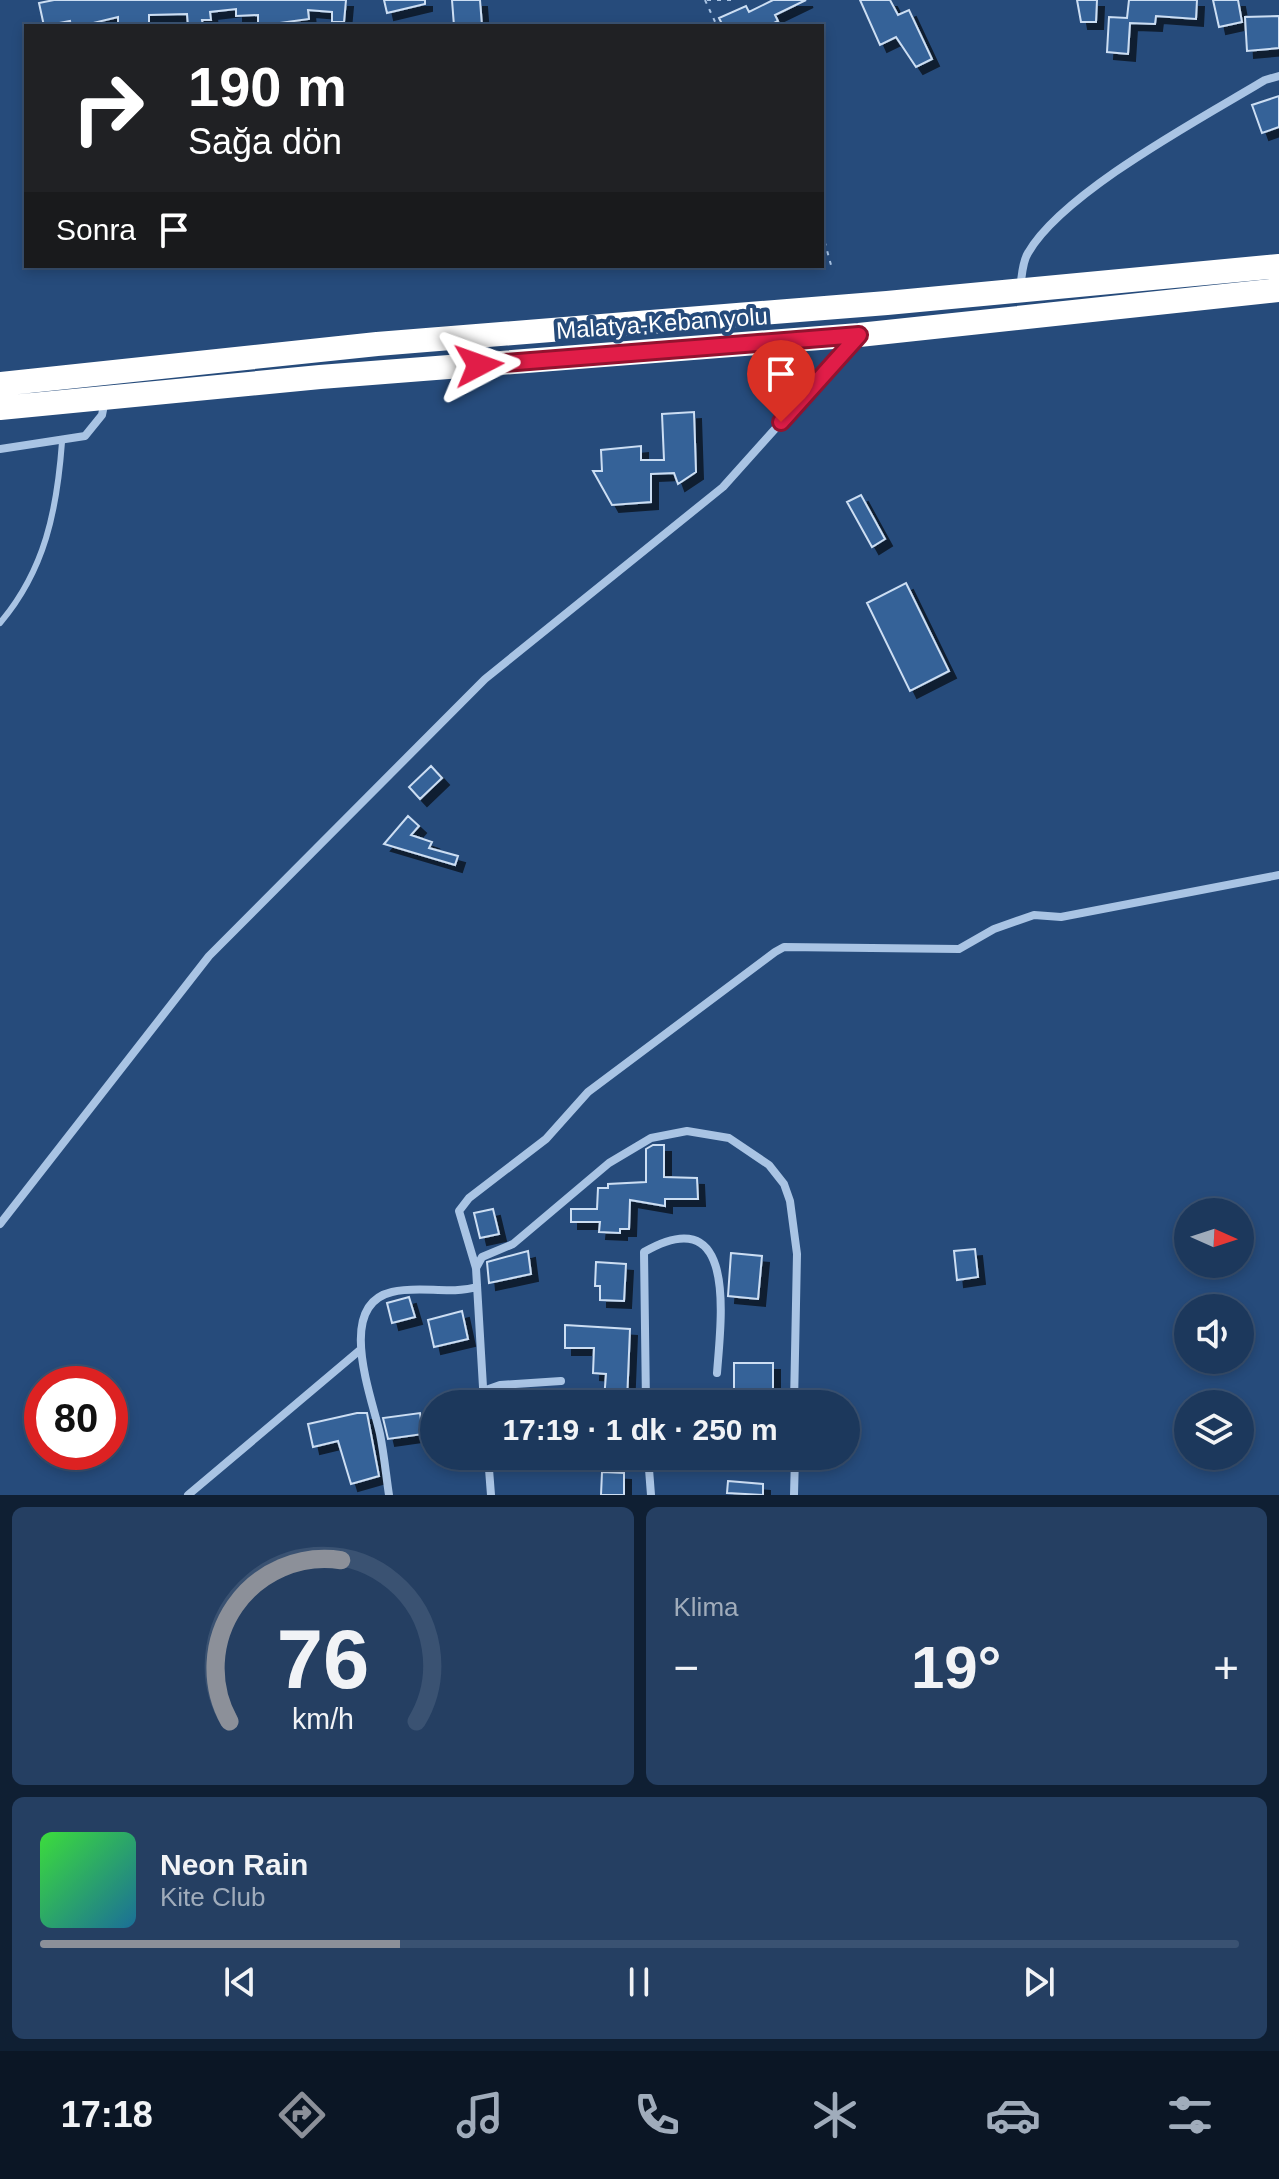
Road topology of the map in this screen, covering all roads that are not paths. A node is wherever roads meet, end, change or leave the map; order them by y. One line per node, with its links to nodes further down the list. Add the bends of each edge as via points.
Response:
1 (1279, 76): 3 (street, via 1167,139 1055,217 1026,255)
2 (1279, 266): 3 (highway, Malatya-Keban yolu)
3 (1019, 290): 6 (highway, Malatya-Keban yolu, via 377,344)
4 (1279, 290): 5 (highway, Malatya-Keban yolu)
5 (859, 335): 7 (highway, Malatya-Keban yolu); 13 (street, via 723,487 485,679 209,956)
6 (0, 384)
7 (105, 399): 8 (highway, Malatya-Keban yolu); 9 (street, via 95,427 85,436)
8 (0, 408)
9 (62, 442): 10 (street); 11 (lane, via 58,499 39,564)
10 (0, 449)
11 (0, 623)
12 (1279, 875): 14 (street, via 1061,917 1034,915 959,949 784,947 588,1092 546,1139 469,1198 459,1211)
13 (0, 1224)
14 (476, 1268): 15 (street); 22 (street, via 482,1257 513,1244 609,1163 651,1138 687,1131 729,1138 769,1165 790,1201 797,1254)
15 (477, 1287): 16 (street, via 462,1292 406,1290 373,1300 364,1316); 19 (street)
16 (360, 1350): 26 (street); 27 (street)
17 (717, 1373): 21 (street, via 721,1307 716,1260 708,1248 669,1238 644,1252)
18 (561, 1381): 20 (street)
19 (483, 1390)
20 (486, 1390)
21 (646, 1390)
22 (794, 1390)
23 (489, 1470): 28 (street)
24 (649, 1470): 29 (street)
25 (795, 1470): 30 (street)
26 (188, 1495)
27 (389, 1495)
28 (491, 1495)
29 (651, 1495)
30 (794, 1495)

